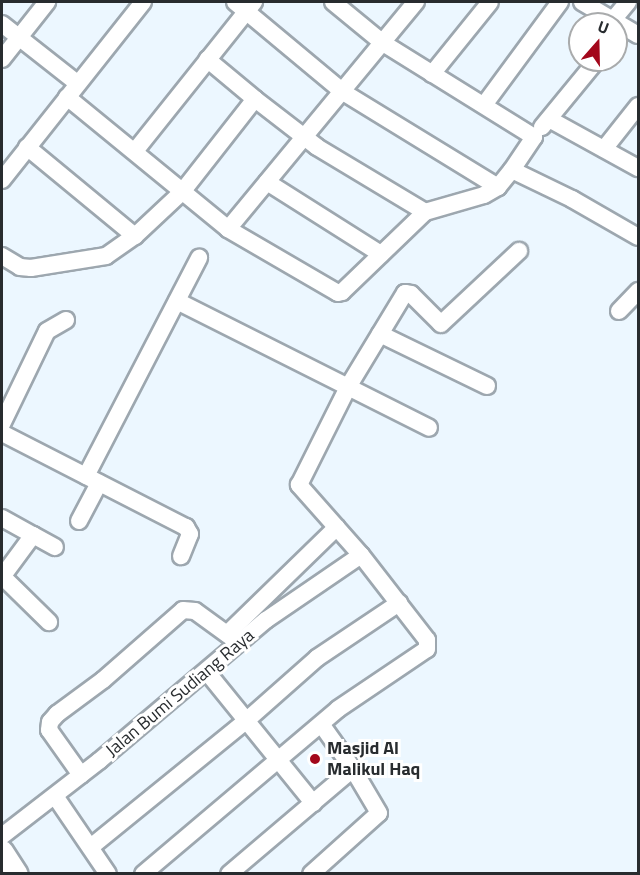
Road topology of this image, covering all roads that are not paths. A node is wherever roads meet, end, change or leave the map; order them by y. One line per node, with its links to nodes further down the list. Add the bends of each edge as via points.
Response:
1 (47, 2): 11 (street)
2 (143, 2): 17 (street)
3 (334, 2): 12 (street)
4 (416, 2): 12 (street)
5 (490, 2): 16 (street)
6 (560, 2): 20 (street)
7 (582, 2): 9 (street)
8 (245, 5): 14 (street); 18 (street)
9 (597, 12)
10 (2, 24): 11 (street)
11 (18, 37): 13 (street); 17 (street)
12 (383, 43): 16 (street); 18 (street)
13 (2, 58)
14 (207, 59): 19 (street); 27 (street)
15 (587, 72): 22 (street)
16 (432, 74): 20 (street)
17 (72, 90): 25 (street); 27 (street)
18 (343, 92): 24 (street); 32 (street)
19 (255, 99): 24 (street); 33 (street)
20 (484, 105): 23 (street)
21 (639, 106): 26 (street)
22 (549, 119): 23 (street); 26 (street)
23 (534, 137): 29 (street)
24 (303, 138): 31 (street); 34 (street)
25 (27, 147): 30 (street); 36 (street)
26 (604, 149): 28 (street)
27 (135, 151): 33 (street)
28 (639, 168)
29 (512, 170): 32 (street); 37 (street)
30 (6, 175)
31 (267, 182): 35 (street); 39 (street)
32 (498, 187): 34 (street, via 484,195)
33 (182, 192): 35 (street); 36 (street)
34 (425, 212): 39 (street)
35 (228, 230): 39 (street, via 338,293)
36 (135, 236): 40 (street, via 106,256 67,264 20,267)
37 (639, 237)
38 (519, 251): 46 (street, via 441,324 411,294 405,293)
39 (381, 254)
40 (2, 256)
41 (199, 258): 43 (street)
42 (639, 291): 44 (street)
43 (177, 301): 48 (street); 52 (street)
44 (619, 311)
45 (66, 320): 49 (street, via 47,331)
46 (380, 334): 47 (street); 48 (street)
47 (487, 386)
48 (348, 387): 50 (street); 55 (street, via 300,485)
49 (2, 424)
50 (429, 428)
51 (2, 433): 52 (street)
52 (93, 480): 54 (street); 59 (street, via 190,530)
53 (2, 518): 56 (street)
54 (79, 521)
55 (338, 527): 58 (street); 63 (street)
56 (33, 536): 57 (street); 60 (street)
57 (55, 547)
58 (361, 555): 61 (street); 63 (street, Jalan Bumi Sudiang Raya)
59 (181, 556)
60 (2, 576): 62 (street)
61 (399, 603): 65 (street, via 317,658); 66 (street, via 428,640 428,649)
62 (49, 622)
63 (233, 639): 64 (street, Jalan Bumi Sudiang Raya); 69 (street, via 195,611 183,610 103,680 57,714 50,722 50,730)
64 (207, 672): 65 (street); 69 (street, Jalan Bumi Sudiang Raya)
65 (247, 720): 67 (street); 73 (street)
66 (321, 724): 67 (street); 68 (street)
67 (279, 761): 71 (street); 78 (street)
68 (353, 769): 71 (street); 79 (street, via 379,813)
69 (81, 775): 70 (street, Jalan Bumi Sudiang Raya)
70 (56, 796): 72 (street, Jalan Bumi Sudiang Raya); 73 (street)
71 (313, 803): 75 (street)
72 (2, 836)
73 (92, 846): 77 (street)
74 (2, 851): 76 (main road)
75 (241, 870)
76 (17, 873)
77 (108, 873)
78 (143, 873)
79 (311, 873)

